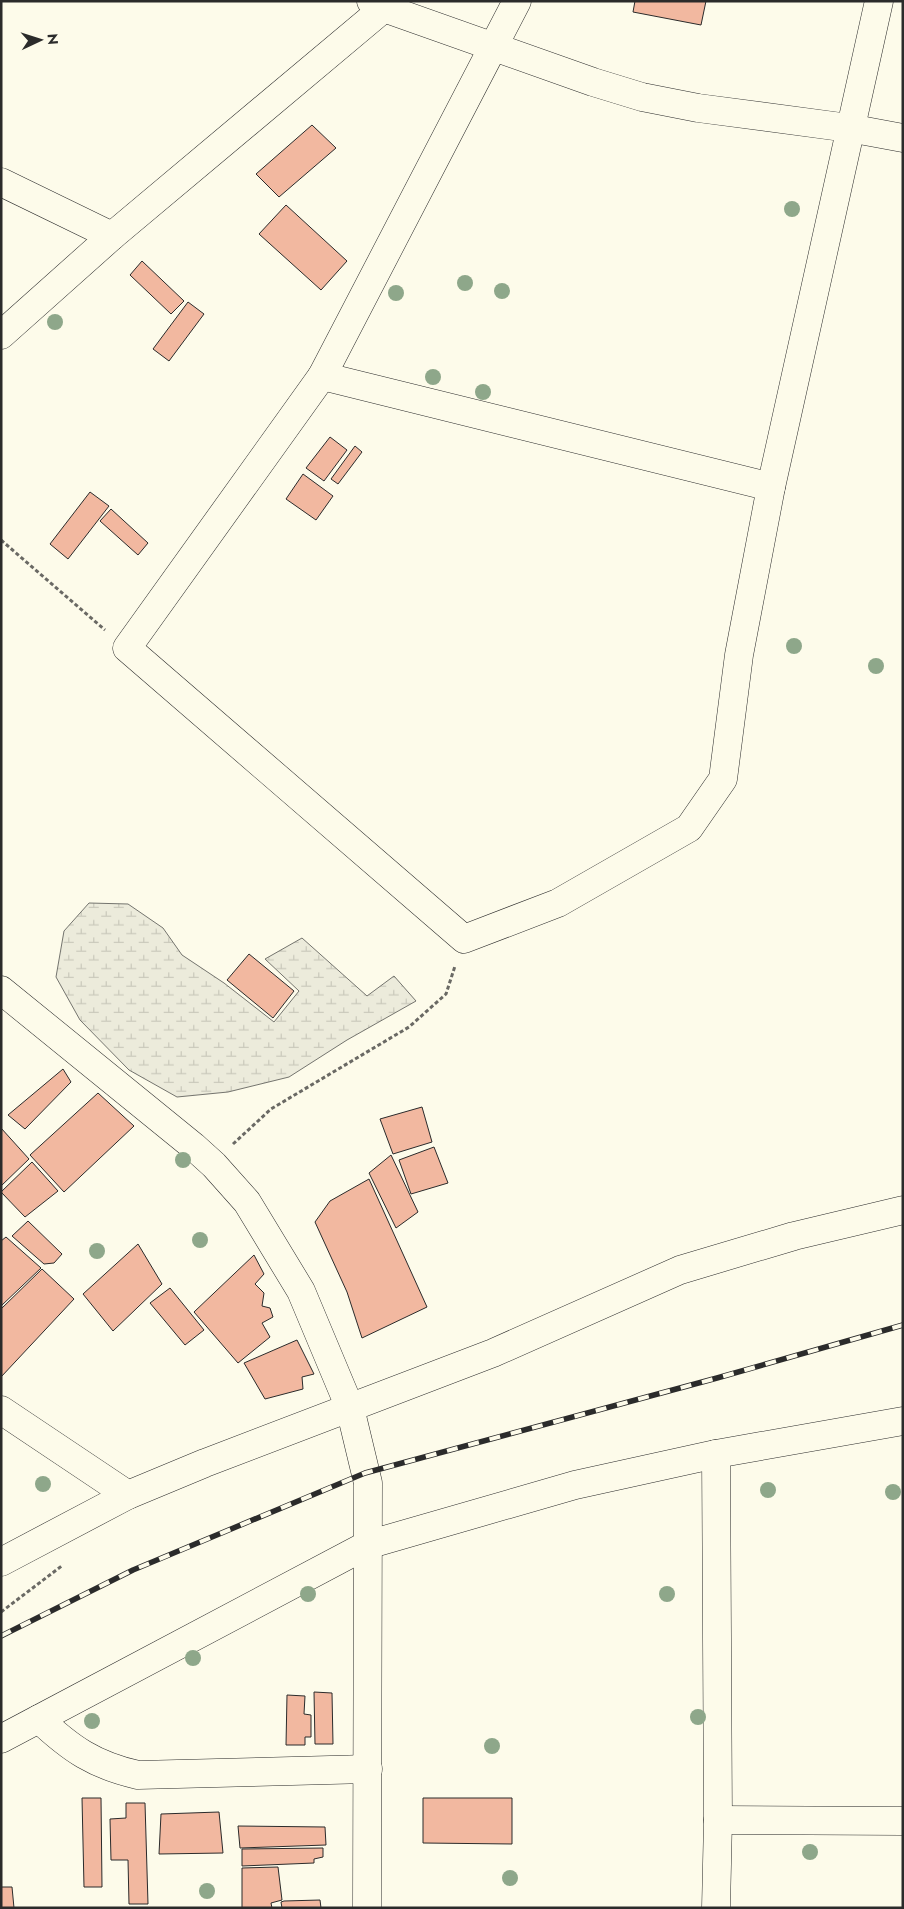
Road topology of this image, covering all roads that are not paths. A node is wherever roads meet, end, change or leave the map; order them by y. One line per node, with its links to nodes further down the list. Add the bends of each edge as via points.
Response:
1 (518, 1): 4 (street)
2 (879, 1): 5 (street)
3 (378, 5): 4 (street); 8 (street)
4 (495, 47): 5 (street, via 642,96 698,108); 10 (street)
5 (850, 128): 6 (street); 11 (street)
6 (903, 138)
7 (1, 182): 8 (street)
8 (112, 236): 9 (street)
9 (1, 335)
10 (322, 376): 11 (street); 11 (street, via 127,648 464,939 558,903 689,828 724,779 739,655)
11 (771, 487)
12 (1, 990): 14 (street, via 214,1165 247,1202 301,1291)
13 (903, 1210): 14 (street, via 794,1236 680,1270 493,1353)
14 (350, 1408): 18 (street); 19 (street, via 368,1484)
15 (1, 1410): 18 (street)
16 (903, 1421): 17 (street)
17 (716, 1454): 19 (street, via 576,1485); 24 (street)
18 (128, 1495): 20 (street)
19 (367, 1545): 21 (street); 23 (street)
20 (1, 1562)
21 (39, 1719): 22 (street); 23 (street, via 84,1756 110,1769 138,1775)
22 (1, 1739)
23 (368, 1769): 26 (street)
24 (718, 1820): 25 (street); 27 (street)
25 (903, 1821)
26 (367, 1908)
27 (716, 1908)

